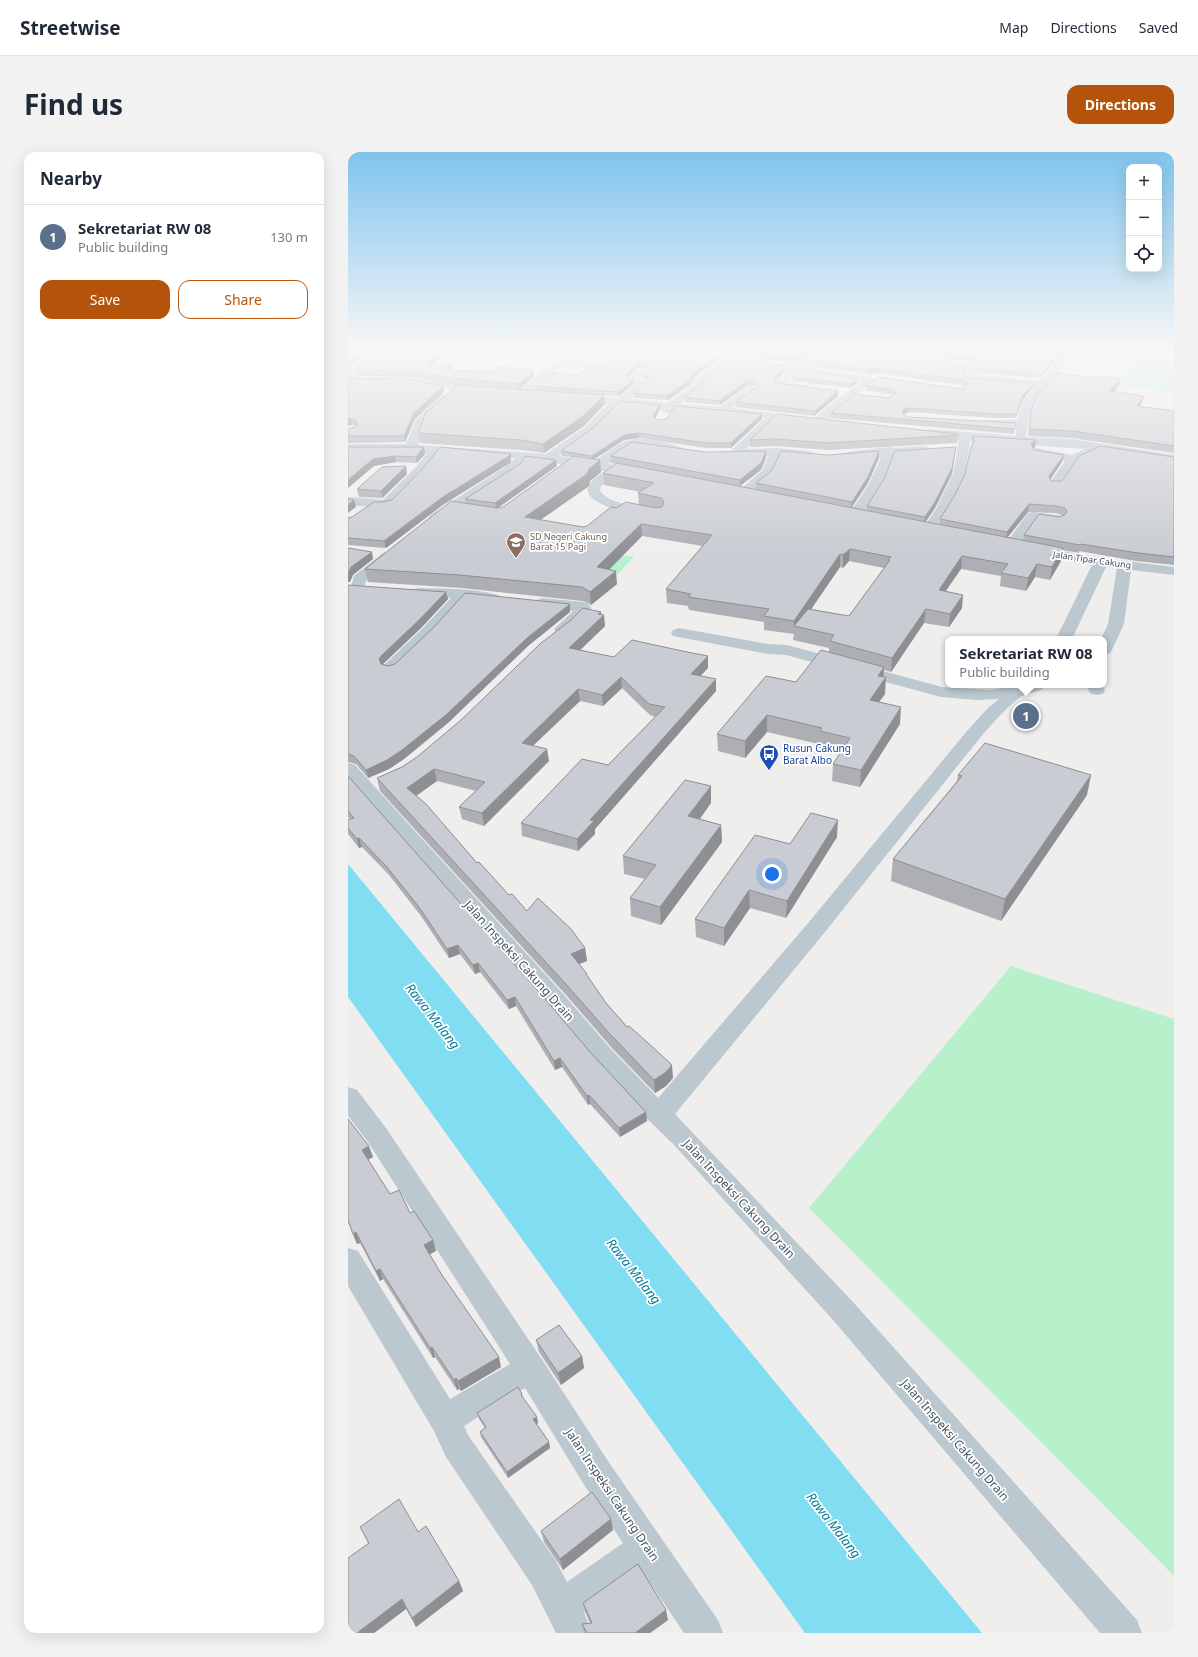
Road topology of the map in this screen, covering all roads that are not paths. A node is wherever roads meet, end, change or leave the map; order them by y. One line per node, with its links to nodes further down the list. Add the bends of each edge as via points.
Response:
1 (424, 418): 17 (street, via 420,422)
2 (601, 418): 29 (street)
3 (663, 418): 8 (street)
4 (772, 418): 24 (street)
5 (789, 418): 9 (street)
6 (822, 418): 9 (street)
7 (1024, 418): 12 (street)
8 (661, 421)
9 (818, 422): 11 (street)
10 (974, 422): 12 (street)
11 (832, 423)
12 (1023, 423): 14 (street)
13 (920, 432): 15 (street)
14 (1021, 440): 15 (street); 18 (street, via 1072,443)
15 (959, 444): 30 (street, via 1034,451); 55 (street, via 959,474 943,509)
16 (348, 448): 17 (street)
17 (412, 448): 19 (street)
18 (1096, 448): 30 (street); 31 (street)
19 (436, 449): 26 (street); 35 (street)
20 (936, 449): 22 (street)
21 (687, 451): 33 (street, via 632,443)
22 (889, 451): 28 (street); 49 (street, via 881,476)
23 (776, 452): 24 (street); 27 (street); 42 (street, via 767,473)
24 (735, 453): 25 (street)
25 (722, 454)
26 (522, 455): 29 (street); 47 (street, via 513,468)
27 (822, 456)
28 (840, 456)
29 (548, 458): 32 (street)
30 (1073, 459): 39 (street)
31 (1174, 459)
32 (573, 462): 33 (street); 37 (street)
33 (597, 466): 36 (street)
34 (404, 468): 35 (street)
35 (421, 469): 46 (street, via 385,504)
36 (616, 469): 38 (street); 50 (street, via 593,487 596,496 611,503)
37 (556, 473)
38 (652, 475)
39 (1055, 484)
40 (358, 489): 44 (street)
41 (728, 489): 42 (street)
42 (743, 492): 43 (street)
43 (761, 495)
44 (348, 497)
45 (348, 501): 46 (street)
46 (371, 504): 51 (street)
47 (450, 508): 48 (street); 53 (street)
48 (471, 511)
49 (857, 514)
50 (656, 515)
51 (354, 516)
52 (1058, 519): 58 (street, via 1033,516)
53 (427, 525)
54 (916, 527): 55 (street)
55 (929, 530): 56 (street)
56 (944, 533)
57 (996, 543): 58 (street, Jalan Tipar Cakung)
58 (1011, 546): 60 (street, Jalan Tipar Cakung)
59 (372, 552): 63 (street, via 394,551 359,579)
60 (1101, 562): 61 (street, Jalan Tipar Cakung); 70 (street)
61 (1126, 565): 62 (street, Jalan Tipar Cakung); 71 (street, via 1116,624)
62 (1174, 571)
63 (360, 590)
64 (407, 591): 65 (street)
65 (462, 594): 66 (street); 72 (street, via 425,636)
66 (508, 600)
67 (528, 602): 69 (street, via 583,608)
68 (679, 633): 73 (street, via 787,650 941,692 964,695)
69 (553, 636)
70 (1065, 636)
71 (1107, 644)
72 (390, 668)
73 (1028, 688): 76 (street, via 994,712 973,734 817,927)
74 (348, 769): 76 (street, Jalan Inspeksi Cakung Drain, via 372,786 601,1054)
75 (348, 1097): 78 (street, Jalan Inspeksi Cakung Drain, via 377,1135)
76 (659, 1115): 83 (street, Jalan Inspeksi Cakung Drain, via 843,1310)
77 (348, 1260): 79 (street)
78 (530, 1368): 79 (street); 80 (street, Jalan Inspeksi Cakung Drain, via 598,1476)
79 (445, 1420): 81 (street, via 457,1446 544,1573)
80 (647, 1547): 81 (street); 82 (street, Jalan Inspeksi Cakung Drain)
81 (569, 1620)
82 (704, 1633)
83 (1124, 1633)

